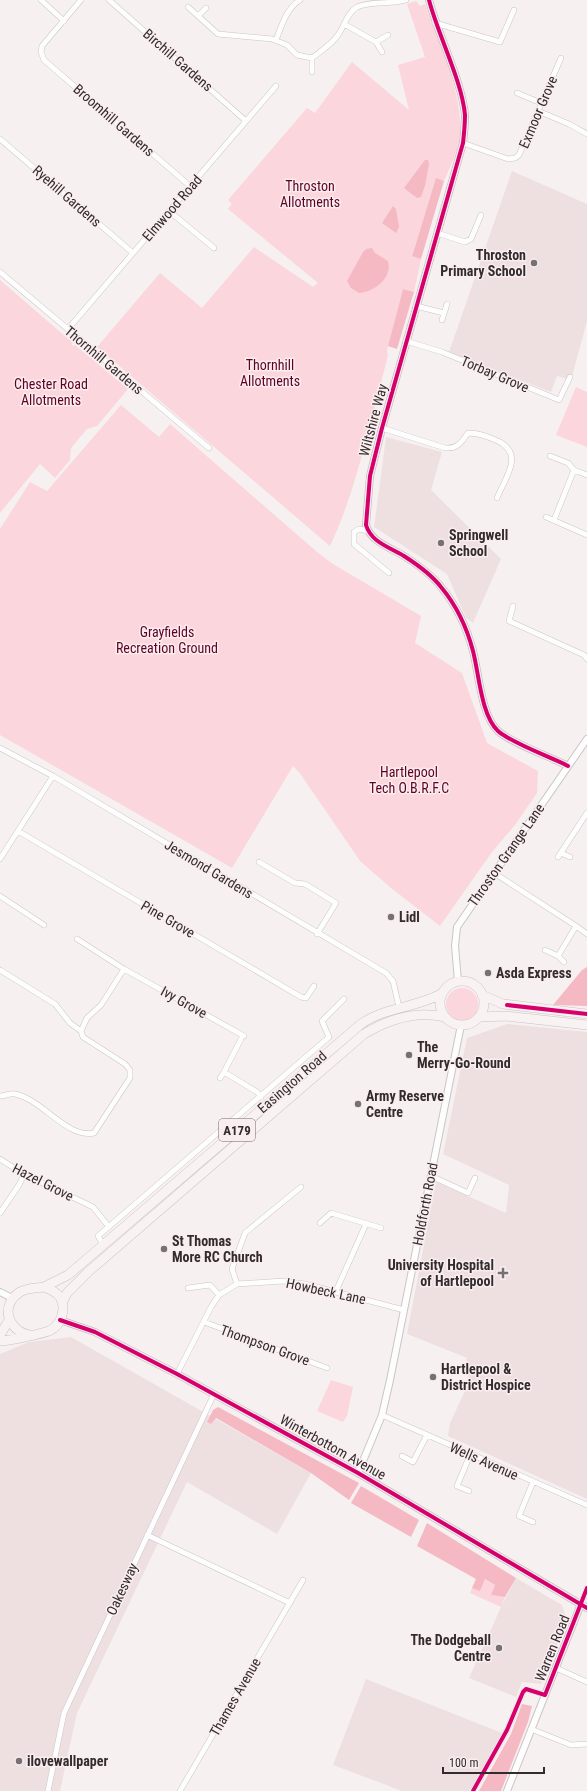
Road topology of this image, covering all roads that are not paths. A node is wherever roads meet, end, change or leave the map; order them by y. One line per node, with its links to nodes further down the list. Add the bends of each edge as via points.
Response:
1 (40, 0): 12 (street)
2 (81, 0): 12 (street)
3 (109, 0): 26 (street, Birchill Gardens)
4 (406, 0): 7 (street)
5 (428, 0): 13 (street, Wiltshire Way)
6 (298, 1): 16 (street, via 288,11)
7 (375, 1): 14 (street, via 357,7 346,18)
8 (188, 7): 11 (street)
9 (206, 8): 11 (street)
10 (514, 10): 13 (street, via 500,42)
11 (198, 16): 16 (street, via 218,34)
12 (64, 21): 30 (street, Broomhill Gardens, via 42,46 44,60)
13 (435, 23): 29 (street, Wiltshire Way, via 458,86 464,115)
14 (344, 24): 17 (street); 19 (street, via 337,36)
15 (388, 35): 17 (street)
16 (276, 40): 19 (street, via 287,45 297,55)
17 (376, 42): 18 (street)
18 (382, 52)
19 (312, 58): 21 (street)
20 (561, 58): 24 (street, Exmoor Grove)
21 (312, 72)
22 (276, 86): 26 (street, Elmwood Road)
23 (517, 93): 24 (street)
24 (541, 103): 25 (street, Exmoor Grove)
25 (538, 111): 27 (street); 29 (street, Exmoor Grove, via 519,155 515,158 508,159)
26 (246, 120): 30 (street, Elmwood Road)
27 (587, 134)
28 (0, 139): 35 (street, Ryehill Gardens)
29 (463, 143): 33 (street, Wiltshire Way)
30 (190, 186): 31 (street, Elmwood Road)
31 (169, 211): 34 (street); 35 (street, Elmwood Road)
32 (481, 215): 33 (street, via 471,239 465,242)
33 (437, 233): 38 (street, Wiltshire Way)
34 (214, 248)
35 (133, 253): 41 (street, Elmwood Road)
36 (0, 272): 41 (street, Thornhill Gardens)
37 (446, 304): 39 (street)
38 (416, 306): 39 (street); 42 (street, Wiltshire Way)
39 (444, 313): 40 (street)
40 (442, 320)
41 (68, 329): 45 (street, Thornhill Gardens)
42 (406, 341): 43 (street, Torbay Grove, via 442,352 559,400); 44 (street, Wiltshire Way)
43 (570, 377)
44 (382, 428): 49 (street, via 445,448 461,444 468,433 483,434 507,446 513,457 512,464); 52 (street, Wiltshire Way, via 370,476 366,525)
45 (209, 448)
46 (550, 456): 47 (street, via 568,463)
47 (574, 470): 48 (street); 51 (street)
48 (587, 475)
49 (497, 498)
50 (546, 517): 51 (street)
51 (554, 520): 53 (street)
52 (368, 531): 54 (street, via 359,529 354,532 354,544); 59 (street, via 374,539 433,577 452,602 470,641 486,713 494,726 508,738)
53 (587, 535)
54 (390, 573)
55 (513, 606): 56 (street, via 509,621)
56 (587, 659)
57 (587, 739): 59 (street, Throston Grange Lane)
58 (0, 748): 60 (street, Jesmond Gardens)
59 (568, 766): 66 (street, Throston Grange Lane)
60 (53, 776): 62 (street); 70 (street, Jesmond Gardens)
61 (587, 813): 63 (street, via 559,855)
62 (18, 831): 64 (street); 79 (street, Pine Grove, via 301,997 306,998)
63 (570, 858)
64 (0, 859)
65 (259, 862): 70 (street, via 295,883 305,884 336,903)
66 (494, 873): 69 (street); 78 (street, Throston Grange Lane, via 457,927 455,946)
67 (0, 896): 68 (street)
68 (44, 924)
69 (576, 926): 71 (street); 74 (street)
70 (317, 934): 83 (street, Jesmond Gardens, via 386,973 393,981)
71 (587, 934)
72 (77, 939): 76 (street, Ivy Grove)
73 (545, 950): 74 (street)
74 (558, 956): 75 (street)
75 (564, 962)
76 (124, 969): 89 (street, via 101,1005 87,1018); 93 (street, Ivy Grove, via 243,1037)
77 (0, 970): 89 (street, via 55,1004 70,1023)
78 (458, 981): 80 (highway, Easington Road, via 451,983); 81 (highway, via 470,982)
79 (314, 986)
80 (441, 994): 83 (highway, Easington Road / A179, via 428,1001); 85 (highway, via 440,1010)
81 (482, 995): 84 (highway, via 503,1004); 86 (highway, via 483,1010)
82 (344, 999): 90 (street, Easington Road, via 322,1021 330,1037)
83 (399, 1007): 91 (highway, Easington Road / A179, via 368,1019)
84 (587, 1014)
85 (444, 1017): 87 (highway, Easington Road); 92 (highway, Easington Road / A179, via 426,1013 380,1025 364,1034)
86 (479, 1017): 87 (highway); 88 (highway, via 506,1016)
87 (461, 1025): 101 (street, Holdforth Road)
88 (587, 1025)
89 (81, 1031): 96 (street, via 83,1037 125,1064 130,1070 130,1078 94,1133 86,1135 79,1132 33,1102 15,1094)
90 (324, 1042): 91 (street, via 330,1042); 97 (street, Easington Road)
91 (334, 1046): 92 (street); 95 (highway, Easington Road / A179)
92 (341, 1055): 98 (highway, Easington Road / A179)
93 (224, 1072): 94 (street); 97 (street)
94 (220, 1078)
95 (281, 1091): 98 (highway); 109 (highway, Easington Road / A179)
96 (0, 1096)
97 (261, 1097): 107 (street, Easington Road)
98 (288, 1100): 110 (highway, Easington Road / A179)
99 (0, 1159): 100 (street, Hazel Grove)
100 (24, 1174): 104 (street, via 19,1186); 107 (street, Hazel Grove, via 93,1207)
101 (432, 1176): 102 (street, via 468,1193); 119 (street, Holdforth Road)
102 (474, 1178)
103 (301, 1187): 111 (street, via 245,1233 232,1269)
104 (0, 1213)
105 (320, 1222): 106 (street, via 331,1213)
106 (366, 1224): 108 (street); 114 (street)
107 (109, 1226): 109 (street, Easington Road, via 98,1236)
108 (381, 1228)
109 (104, 1245): 110 (street); 112 (highway, Easington Road / A179, via 68,1275)
110 (110, 1253): 118 (highway, Easington Road / A179, via 66,1293)
111 (237, 1284): 114 (street, Howbeck Lane, via 283,1281); 116 (street, Howbeck Lane)
112 (44, 1287): 117 (highway, A179, via 22,1291); 118 (highway, via 60,1296)
113 (188, 1288): 116 (street, via 210,1285)
114 (336, 1291): 119 (street, Howbeck Lane)
115 (0, 1292): 117 (street)
116 (219, 1295): 122 (street, Howbeck Lane)
117 (12, 1298): 120 (highway, via 8,1308)
118 (62, 1303): 121 (highway, A179)
119 (404, 1310): 129 (street, Holdforth Road)
120 (9, 1320): 123 (highway); 124 (highway, via 21,1333)
121 (60, 1320): 124 (highway, via 49,1331); 127 (street, Winterbottom Avenue, via 101,1334)
122 (204, 1322): 126 (street, Thompson Grove); 127 (street, Howbeck Lane)
123 (0, 1335)
124 (29, 1335): 125 (highway)
125 (0, 1341)
126 (327, 1368)
127 (177, 1374): 128 (street, Winterbottom Avenue)
128 (214, 1394): 133 (street, Winterbottom Avenue); 138 (street, Oakesway)
129 (382, 1415): 130 (street, Wells Avenue); 133 (street, Holdforth Road)
130 (427, 1435): 131 (street, Wells Avenue); 132 (street, via 413,1462)
131 (470, 1454): 134 (street, Wells Avenue); 135 (street, via 457,1486)
132 (402, 1456)
133 (358, 1473): 142 (street, Winterbottom Avenue)
134 (533, 1482): 136 (street, Wells Avenue); 137 (street, via 519,1516)
135 (469, 1491)
136 (587, 1505)
137 (533, 1522)
138 (148, 1535): 141 (street); 148 (street, Oakesway, via 64,1713)
139 (303, 1580): 141 (street, Thames Avenue)
140 (587, 1588): 142 (street, Warren Road)
141 (290, 1602): 149 (street, Thames Avenue)
142 (584, 1606): 143 (street, Warren Road)
143 (556, 1668): 144 (street); 145 (street, Warren Road)
144 (587, 1682)
145 (545, 1695): 146 (street, Warren Road); 150 (street, via 526,1689 507,1730)
146 (531, 1729): 147 (street, via 571,1745); 151 (street, Warren Road)
147 (587, 1744)
148 (48, 1791)
149 (180, 1791)
150 (473, 1791)
151 (507, 1791)

